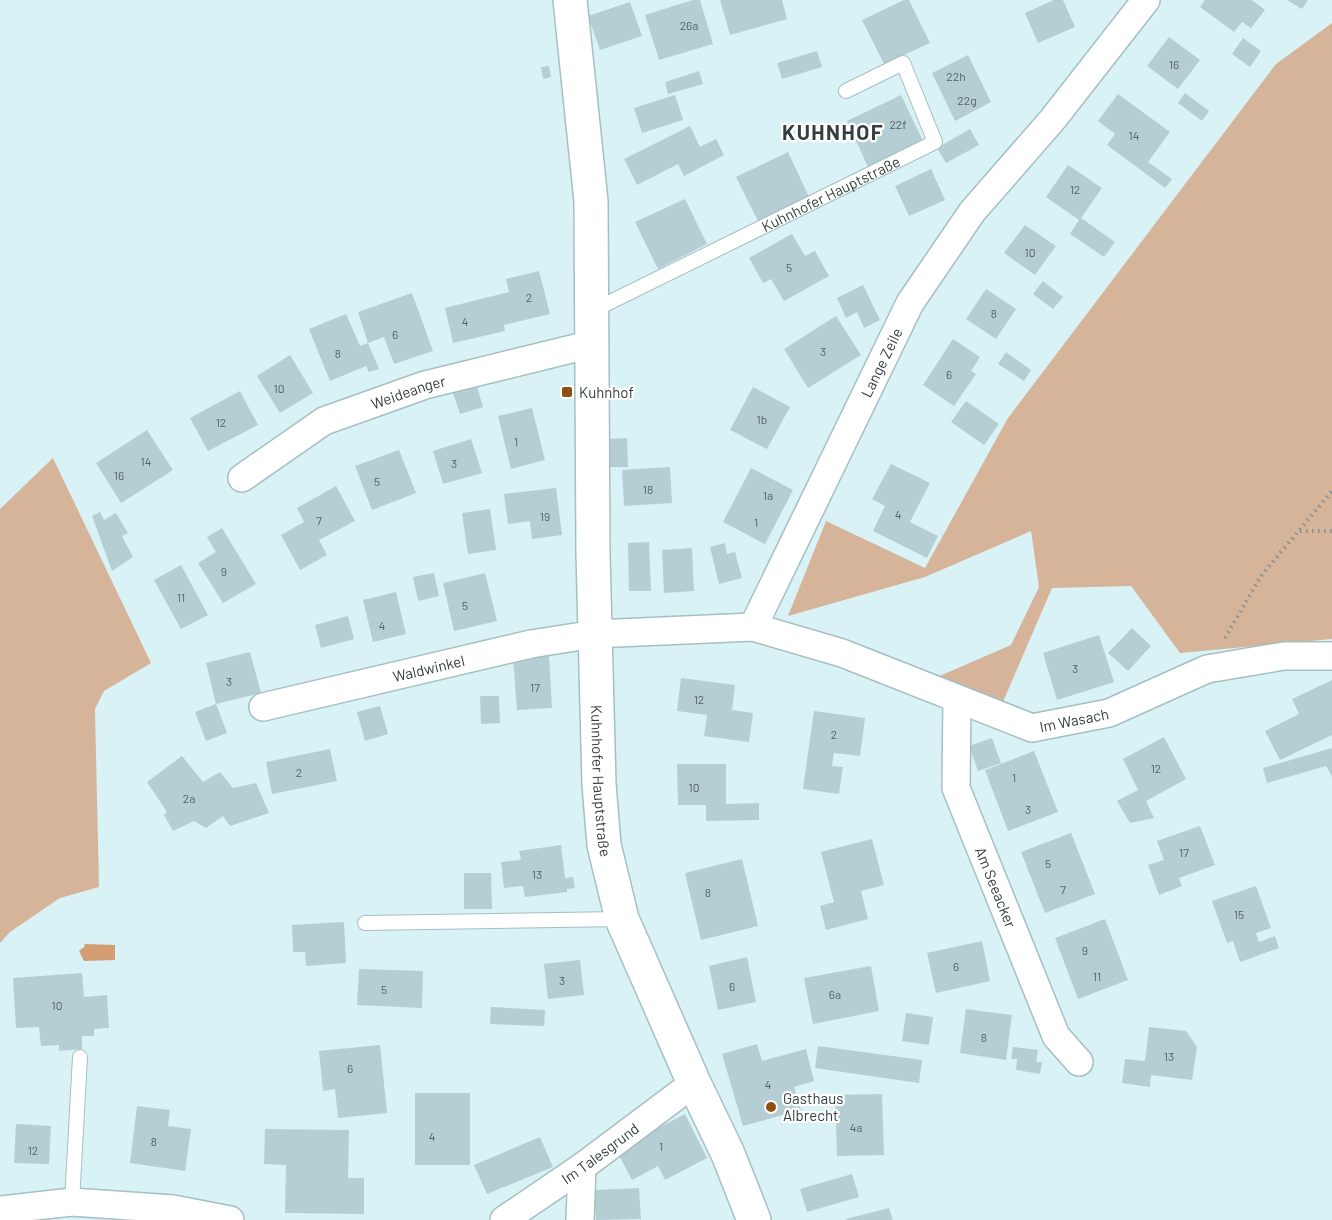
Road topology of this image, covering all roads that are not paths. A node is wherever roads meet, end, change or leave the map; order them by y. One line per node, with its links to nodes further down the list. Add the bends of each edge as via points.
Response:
1 (570, 0): 4 (street, Kuhnhofer Hauptstraße, via 591,201)
2 (1146, 0): 7 (street, Lange Zeile, via 1053,119 972,212 910,303)
3 (846, 91): 4 (lane, Kuhnhofer Hauptstraße, via 903,63 936,142)
4 (591, 312): 5 (street, Kuhnhofer Hauptstraße)
5 (592, 344): 6 (street, Weideanger, via 425,385 324,421); 8 (street, Kuhnhofer Hauptstraße)
6 (242, 478)
7 (753, 627): 8 (street); 10 (street, Im Wasach, via 842,653)
8 (595, 634): 11 (street, Waldwinkel, via 531,644); 12 (street, Kuhnhofer Hauptstraße, via 604,845)
9 (1332, 656): 10 (street, Im Wasach, via 1284,656 1207,669 1109,713 1032,728)
10 (957, 700): 15 (street, Am Seeacker, via 956,788 1056,1036)
11 (263, 707)
12 (622, 919): 13 (lane); 16 (street, Kuhnhofer Hauptstraße)
13 (365, 922)
14 (80, 1057): 18 (lane)
15 (1079, 1062)
16 (694, 1083): 17 (street, Im Talesgrund); 23 (street, Kuhnhofer Hauptstraße)
17 (582, 1167): 21 (street, Im Talesgrund); 22 (street)
18 (72, 1202): 19 (street); 20 (street, via 173,1209)
19 (0, 1210)
20 (230, 1220)
21 (504, 1220)
22 (580, 1220)
23 (754, 1220)

